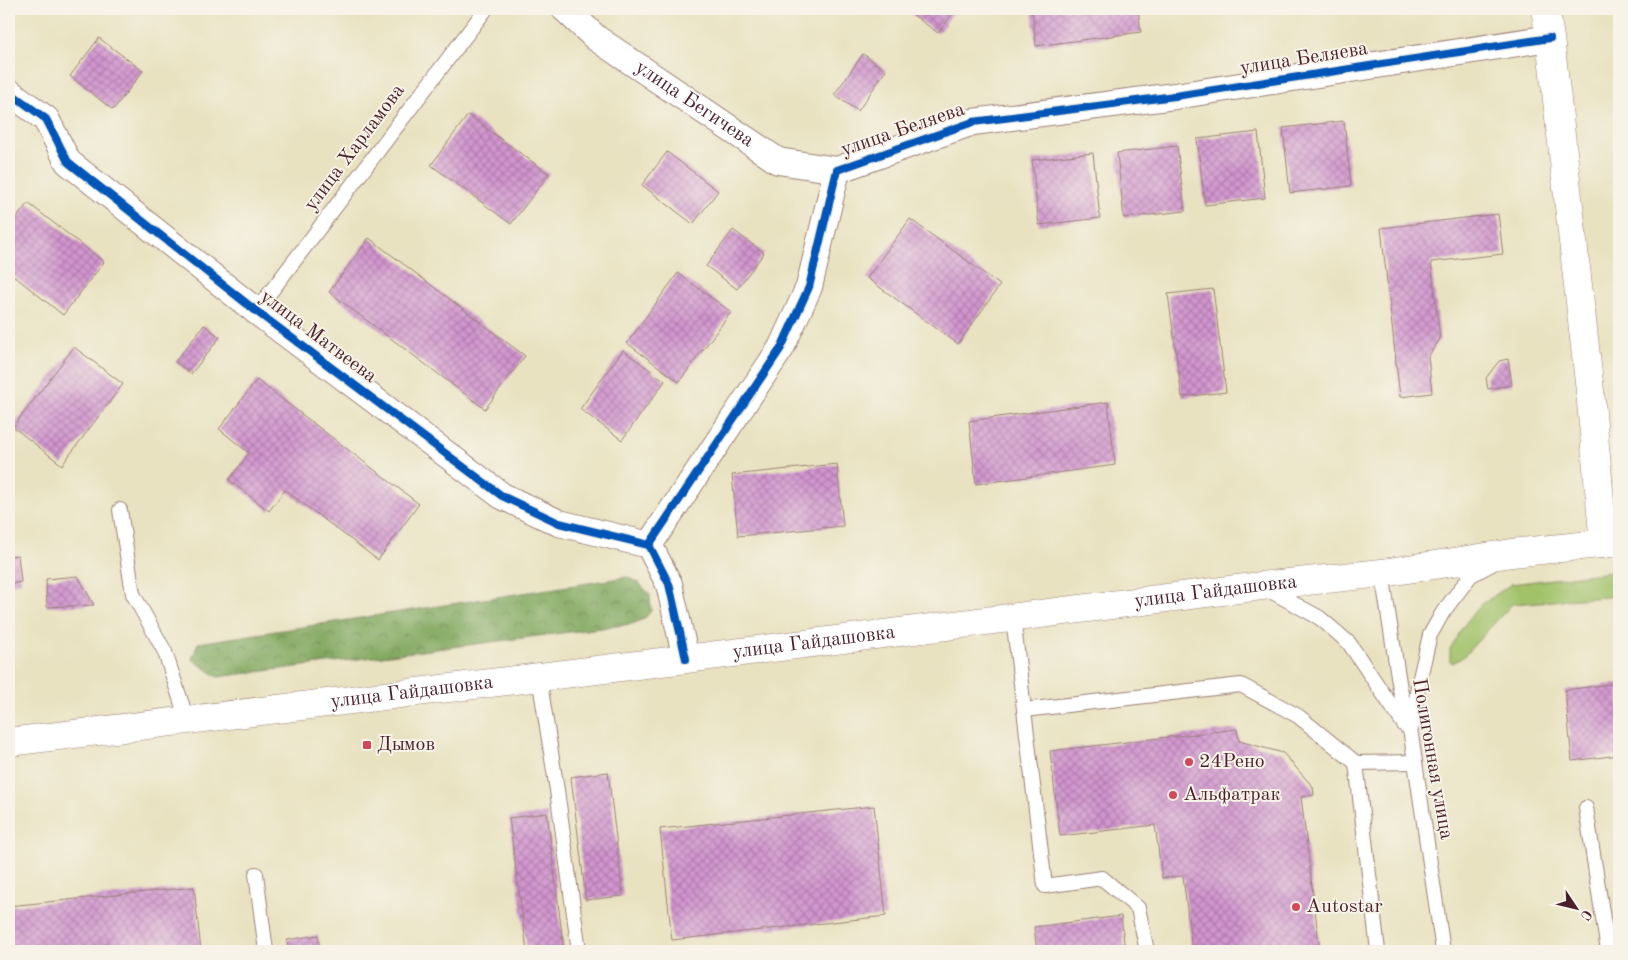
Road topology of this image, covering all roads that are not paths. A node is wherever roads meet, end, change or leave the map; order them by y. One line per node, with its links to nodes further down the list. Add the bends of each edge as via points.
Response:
1 (486, 9): 7 (lane, улица Харламова)
2 (564, 9): 6 (street, улица Бегичева, via 596,38 778,161)
3 (1545, 9): 4 (main road)
4 (1550, 38): 6 (street, улица Беляева, via 1175,96 972,122); 9 (main road, via 1590,391)
5 (9, 92): 7 (street, улица Матвеева, via 46,119 68,162)
6 (837, 170): 10 (street, улица Беляева, via 809,287 781,348)
7 (256, 311): 10 (street, улица Матвеева, via 502,496 559,524)
8 (120, 510): 18 (lane, via 133,594 165,652)
9 (1612, 543): 11 (main road, улица Гайдашовка)
10 (649, 545): 15 (street, via 669,584)
11 (1512, 553): 12 (main road, улица Гайдашовка); 19 (lane, via 1471,575 1443,612 1430,636)
12 (1382, 573): 13 (main road, улица Гайдашовка); 19 (lane, Полигонная улица, via 1400,690)
13 (1261, 586): 14 (main road, улица Гайдашовка); 19 (lane, via 1320,618 1349,643)
14 (1013, 617): 15 (main road, улица Гайдашовка); 17 (lane)
15 (686, 659): 16 (main road, улица Гайдашовка)
16 (539, 677): 18 (main road, улица Гайдашовка); 26 (lane)
17 (1024, 710): 22 (lane, via 1241,685 1298,716); 27 (lane, via 1045,886 1102,878 1138,908)
18 (187, 720): 20 (main road, улица Гайдашовка)
19 (1411, 735): 21 (lane, Полигонная улица)
20 (9, 742)
21 (1414, 762): 22 (lane); 29 (lane, Полигонная улица)
22 (1356, 763): 28 (lane)
23 (1586, 808): 30 (lane)
24 (256, 874): 25 (lane)
25 (266, 951)
26 (579, 951)
27 (1147, 951)
28 (1378, 951)
29 (1443, 951)
30 (1608, 951)

